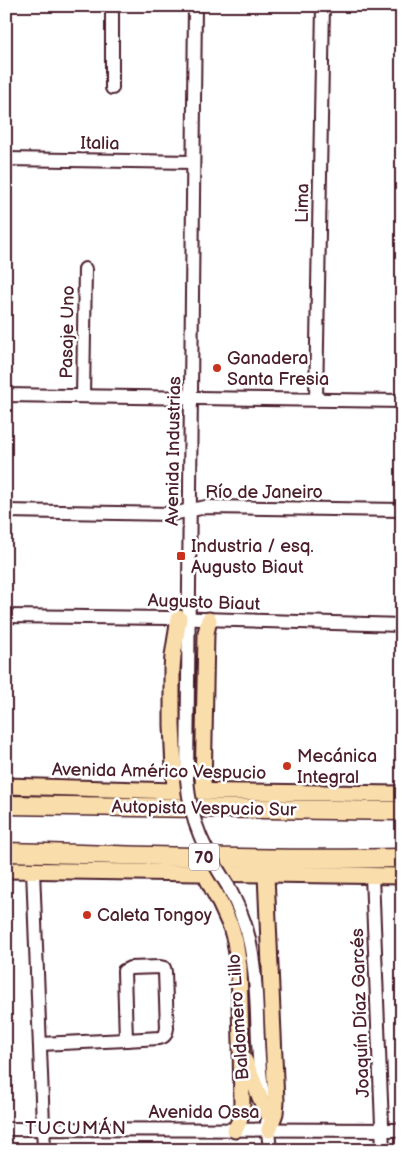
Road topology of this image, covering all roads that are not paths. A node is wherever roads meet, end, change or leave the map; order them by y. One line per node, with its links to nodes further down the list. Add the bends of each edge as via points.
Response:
1 (112, 6): 4 (street)
2 (195, 6): 6 (street, Avenida Industrias)
3 (323, 6): 11 (street, Lima)
4 (112, 88)
5 (6, 159): 6 (street, Italia)
6 (193, 162): 10 (street, Avenida Industrias)
7 (85, 269): 9 (street, Pasaje Uno)
8 (6, 394): 9 (street)
9 (83, 396): 10 (street)
10 (191, 398): 11 (street); 15 (street, Avenida Industrias)
11 (316, 400): 12 (street)
12 (402, 401)
13 (402, 510): 15 (street, Río de Janeiro, via 206,508)
14 (6, 511): 15 (street, Río de Janeiro, via 172,514)
15 (190, 511): 17 (street, Avenida Industrias)
16 (6, 616): 17 (street, Augusto Biaut)
17 (184, 619): 18 (street, Augusto Biaut); 21 (main road, via 172,669); 34 (street, Avenida Industrias, bridge, via 186,780 190,806 207,852)
18 (209, 620): 19 (street, Augusto Biaut); 22 (main road, via 206,633)
19 (402, 625)
20 (6, 786): 21 (main road, Avenida Américo Vespucio)
21 (175, 791): 22 (main road, Avenida Américo Vespucio)
22 (203, 791): 23 (main road, Avenida Américo Vespucio)
23 (402, 794)
24 (6, 805): 25 (highway, Autopista Vespucio Sur)
25 (402, 811)
26 (6, 852): 27 (highway, 70)
27 (402, 858)
28 (6, 870): 29 (main road)
29 (33, 870): 30 (main road); 37 (street)
30 (205, 874): 31 (main road); 36 (main road, via 235,941)
31 (266, 874): 32 (main road); 42 (main road, via 276,1102)
32 (372, 876): 33 (main road); 43 (street, Joaquín Díaz Garcés)
33 (402, 876)
34 (228, 886): 38 (street, Baldomero Lillo, via 242,915 252,950)
35 (126, 1040): 35 (street, via 166,1035 164,968 130,968 124,971); 37 (street)
36 (242, 1042): 38 (main road, via 245,1062); 41 (main road, via 242,1108)
37 (40, 1044): 40 (street)
38 (266, 1112): 42 (street, Baldomero Lillo)
39 (6, 1129): 40 (street, Avenida Ossa)
40 (43, 1129): 41 (street, Avenida Ossa); 45 (street)
41 (235, 1130): 42 (street, Avenida Ossa)
42 (269, 1130): 43 (street, Avenida Ossa); 46 (street, Baldomero Lillo)
43 (382, 1130): 44 (street, Avenida Ossa); 47 (street, Joaquín Díaz Garcés)
44 (402, 1130)
45 (44, 1150)
46 (270, 1150)
47 (383, 1150)

